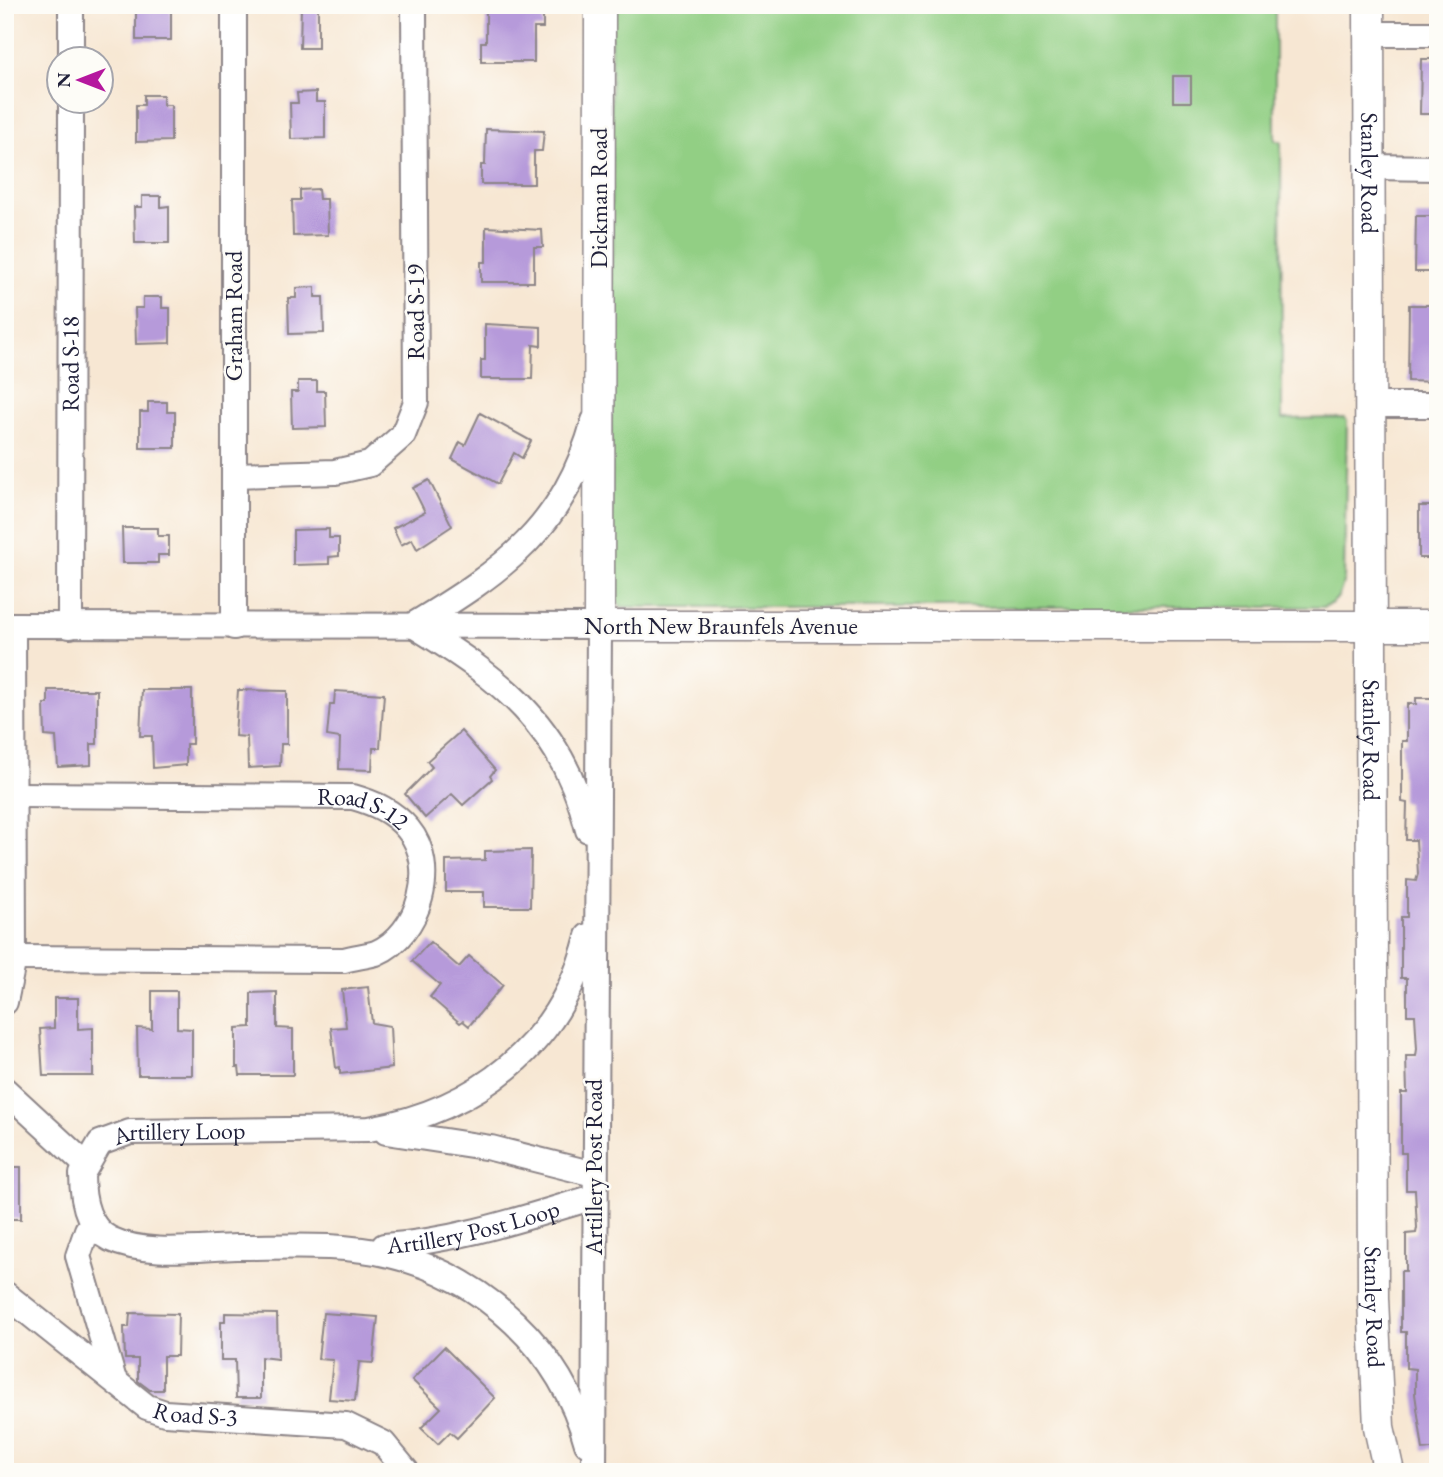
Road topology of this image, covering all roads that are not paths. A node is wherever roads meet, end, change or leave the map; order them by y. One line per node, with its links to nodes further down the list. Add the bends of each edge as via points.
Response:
1 (71, 5): 7 (street)
2 (234, 5): 14 (street, Graham Road)
3 (414, 5): 14 (street, Road S-19, via 416,402 403,435 370,464 335,472)
4 (600, 5): 11 (street, Dickman Road)
5 (1369, 20): 6 (street); 9 (street, Stanley Road)
6 (1438, 34)
7 (71, 46)
8 (71, 116): 17 (street, Road S-18)
9 (1370, 167): 10 (street); 12 (street, Stanley Road)
10 (1438, 168)
11 (599, 390): 16 (street, Dickman Road, via 579,468 551,514 508,562); 18 (street, Dickman Road)
12 (1370, 405): 13 (street); 19 (street, Stanley Road)
13 (1438, 405)
14 (234, 475): 21 (street, Graham Road)
15 (9, 625): 17 (street, North New Braunfels Avenue); 22 (street)
16 (413, 625): 18 (street, North New Braunfels Avenue); 21 (street, North New Braunfels Avenue); 23 (street, Artillery Post Road, via 498,681 535,716 574,782)
17 (70, 626): 21 (street, North New Braunfels Avenue)
18 (599, 626): 19 (street, North New Braunfels Avenue); 23 (street, Artillery Post Road)
19 (1373, 626): 20 (street, North New Braunfels Avenue); 37 (street, Stanley Road, via 1375,1372 1379,1427)
20 (1438, 626)
21 (234, 627)
22 (10, 792): 25 (street); 25 (street, Road S-12, via 353,797 380,805 409,830 423,861 423,893 410,925 377,952 344,960)
23 (596, 862): 24 (street, Artillery Post Road)
24 (596, 905): 28 (street, Artillery Loop, via 577,971 537,1039 500,1074 456,1103 406,1122); 30 (street, Artillery Post Road)
25 (14, 958): 26 (street)
26 (5, 1002)
27 (5, 1090): 29 (street)
28 (369, 1129): 29 (street, Artillery Loop, via 130,1132 100,1143); 30 (street, Artillery Post Loop, via 491,1148)
29 (85, 1164): 31 (street, Artillery Loop, via 82,1187)
30 (594, 1186): 32 (street, Artillery Post Loop, via 485,1230 438,1241); 35 (street, Artillery Post Road)
31 (94, 1225): 32 (street, via 109,1238 144,1248); 34 (street, via 87,1230 78,1256)
32 (349, 1248): 35 (street, via 442,1272 490,1301 527,1334 560,1379 584,1431)
33 (5, 1294): 34 (street, Road S-3)
34 (114, 1380): 36 (street, Road S-3, via 146,1407 165,1413 346,1425 383,1443)
35 (594, 1469)
36 (407, 1472)
37 (1389, 1472)

